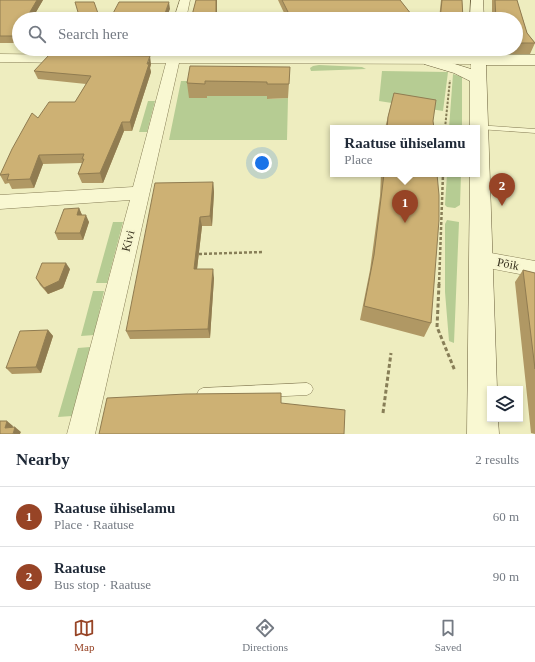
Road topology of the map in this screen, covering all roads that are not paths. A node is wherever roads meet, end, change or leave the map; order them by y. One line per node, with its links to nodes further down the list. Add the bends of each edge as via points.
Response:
1 (184, 0): 3 (street)
2 (477, 0): 4 (main road)
3 (181, 12)
4 (477, 12)
5 (149, 56): 10 (street)
6 (174, 56): 18 (street, Kivi)
7 (260, 56): 11 (street)
8 (0, 58): 9 (street)
9 (87, 59)
10 (111, 59)
11 (429, 60): 13 (main road, via 459,70)
12 (535, 60): 13 (main road)
13 (478, 63): 14 (main road)
14 (479, 125)
15 (480, 127): 16 (lane)
16 (535, 131)
17 (479, 177): 20 (main road)
18 (140, 193): 19 (street); 25 (street, Kivi, via 96,400)
19 (0, 202)
20 (480, 259): 21 (street, Põik); 24 (main road)
21 (535, 269)
22 (307, 389): 23 (lane)
23 (188, 395)
24 (488, 433)
25 (80, 434)

